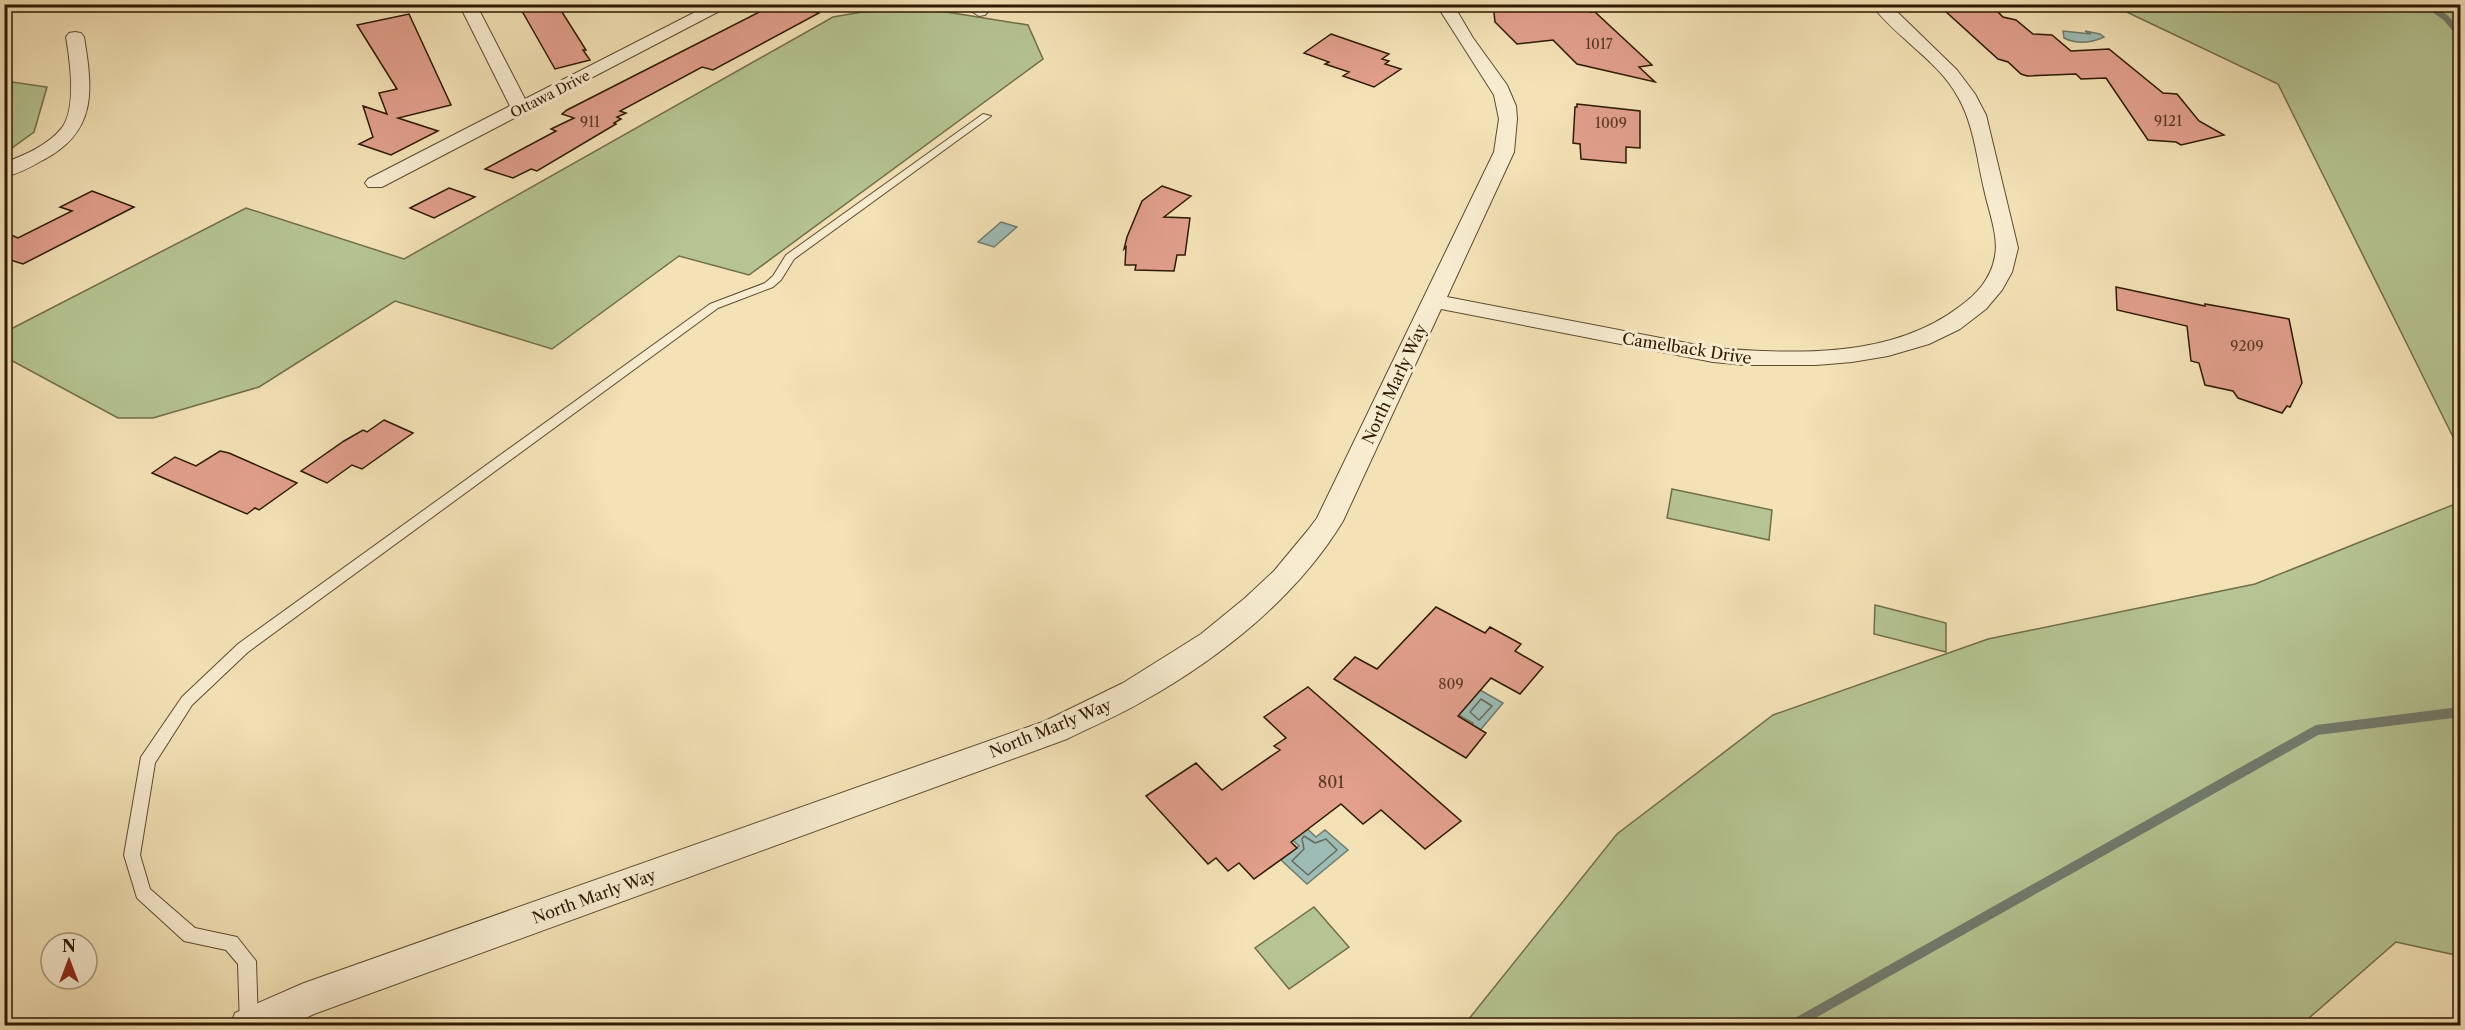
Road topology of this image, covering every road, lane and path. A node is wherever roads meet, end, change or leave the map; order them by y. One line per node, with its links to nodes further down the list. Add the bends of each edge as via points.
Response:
1 (467, 4): 6 (street)
2 (725, 4): 6 (street, Ottawa Drive)
3 (1444, 4): 10 (street, North Marly Way, via 1472,50 1494,76 1508,114 1508,134)
4 (1879, 4): 10 (street, Camelback Drive, via 1951,74 1977,115 2007,248 2000,277 1971,311 1923,337 1879,350 1801,359 1757,359 1713,355)
5 (75, 37): 8 (street, via 78,110 70,131 54,145)
6 (521, 109): 9 (street, Ottawa Drive)
7 (986, 116): 11 (lane, via 790,257 769,285 714,306 243,648 187,701 147,762 132,855 143,893 190,934 231,943 247,961)
8 (4, 171)
9 (375, 183)
10 (1433, 301): 11 (street, North Marly Way, via 1318,537 1255,606 1156,679 1056,730 304,1000)
11 (248, 1025)

